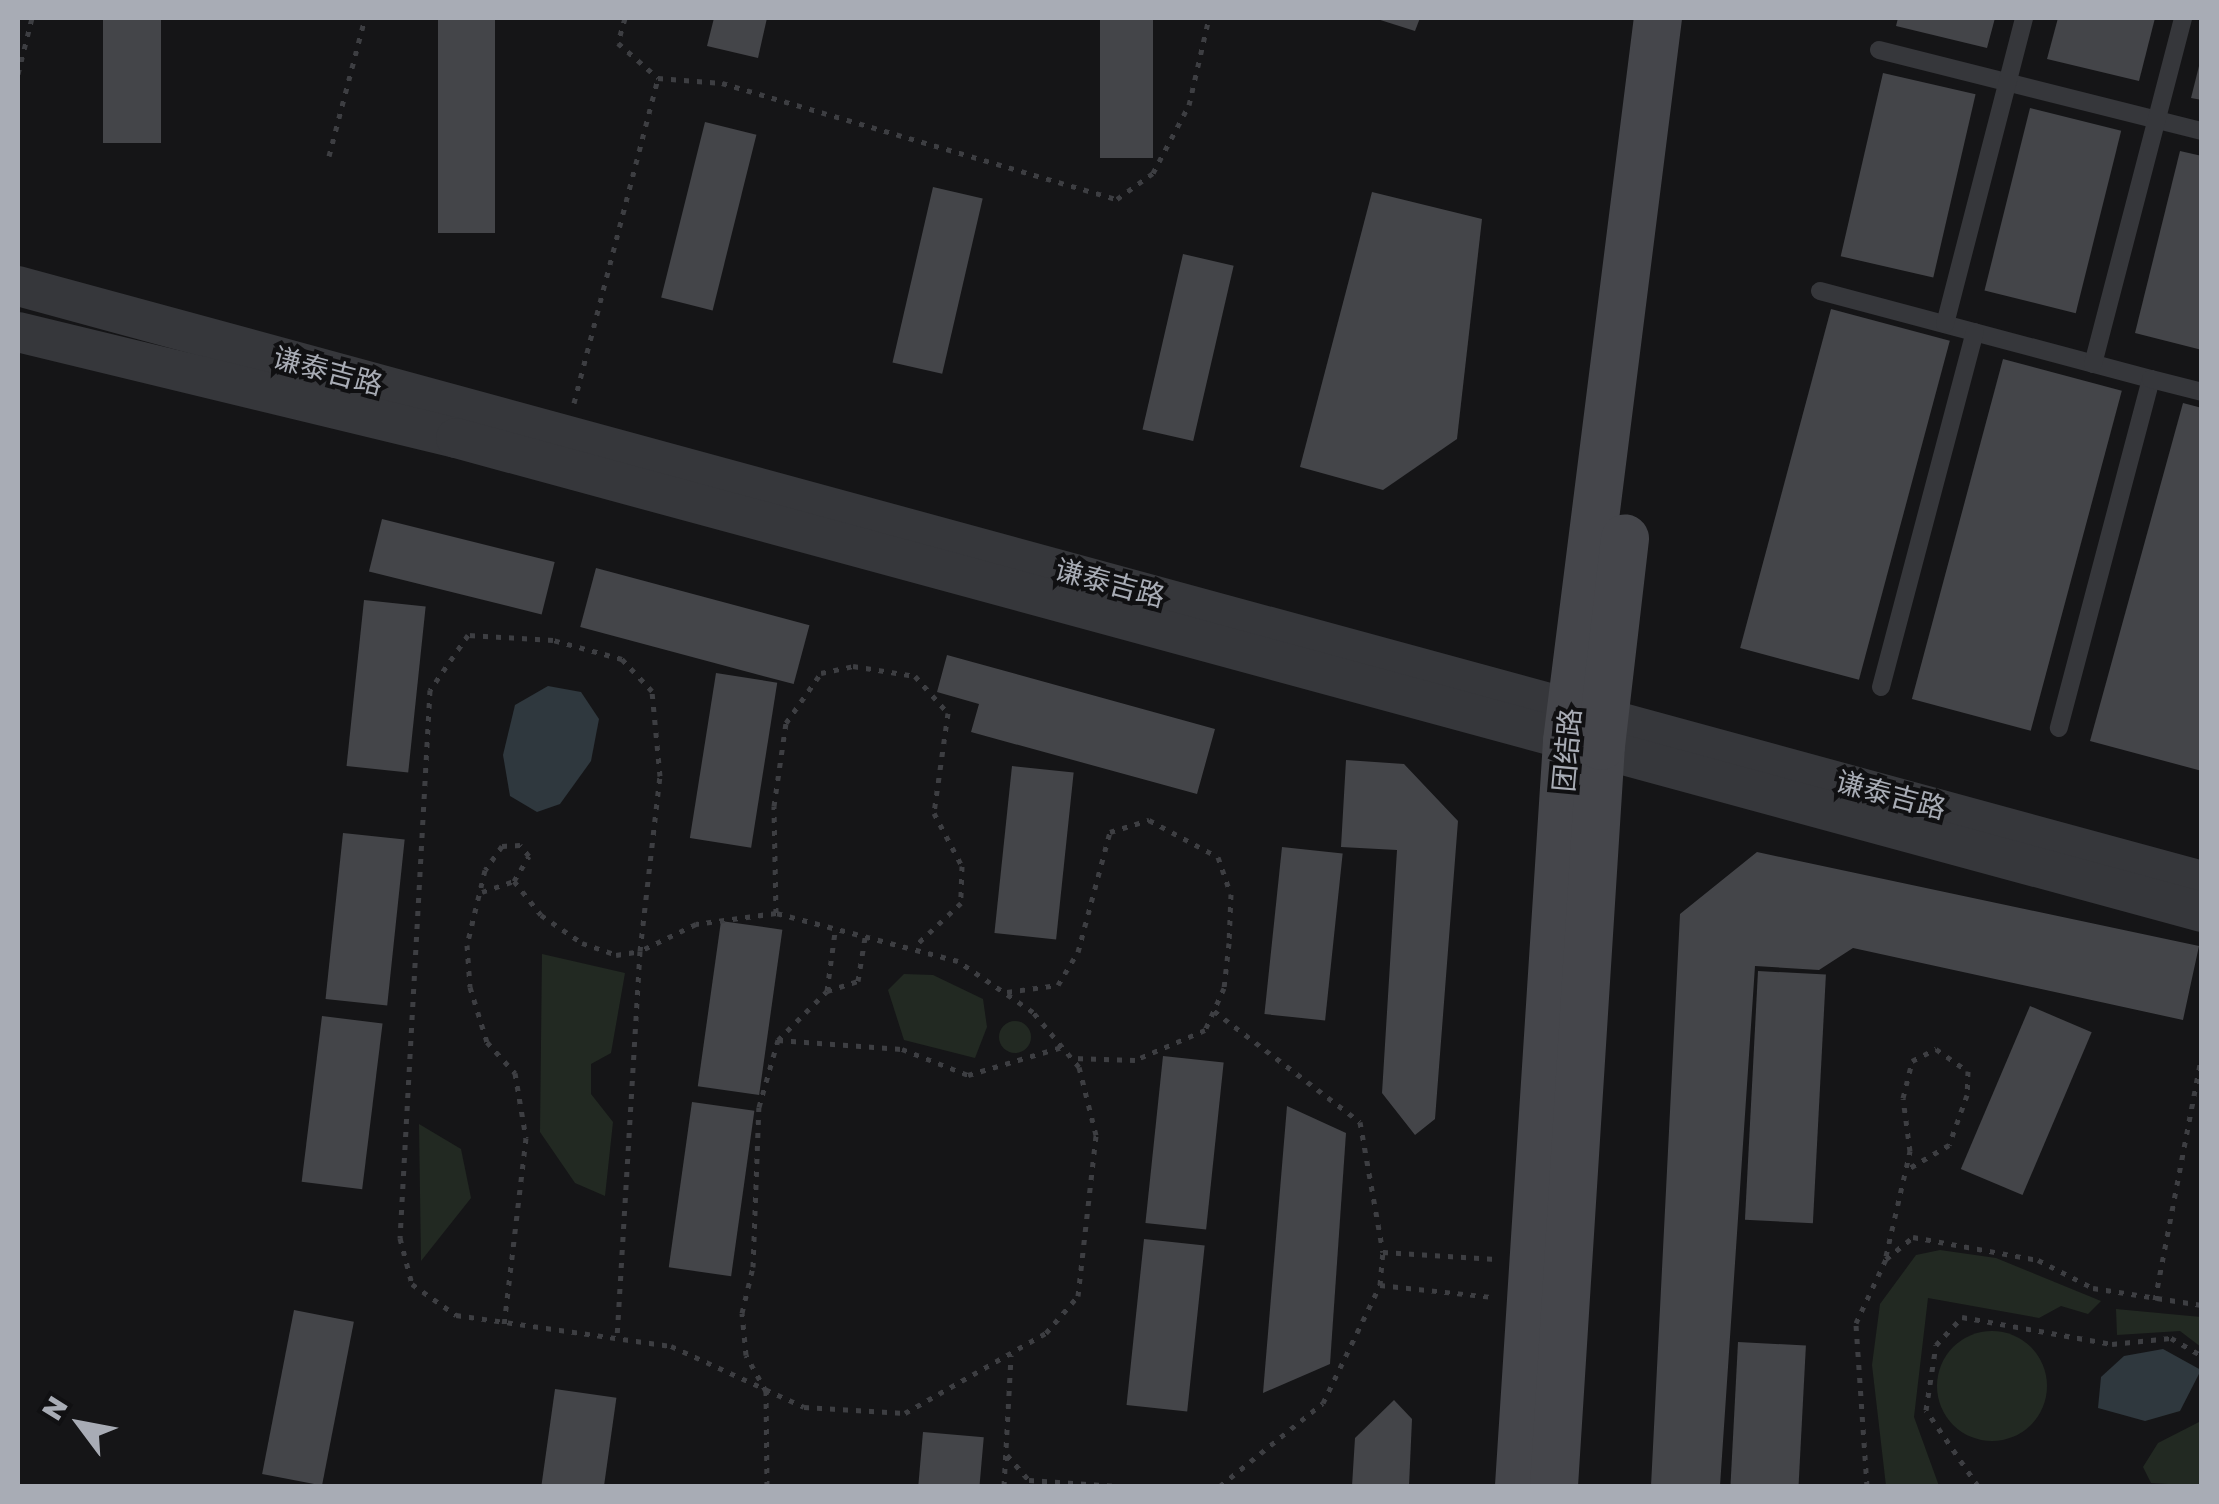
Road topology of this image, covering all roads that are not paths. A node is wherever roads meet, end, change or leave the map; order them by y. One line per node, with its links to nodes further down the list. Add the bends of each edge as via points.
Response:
1 (1658, 18): 18 (main road, 团结路)
2 (1683, 18): 18 (main road, 团结路)
3 (2024, 18): 6 (lane)
4 (2183, 18): 7 (lane)
5 (1879, 50): 6 (lane)
6 (2008, 80): 7 (lane); 11 (lane)
7 (2156, 119): 8 (lane); 14 (lane)
8 (2202, 131)
9 (18, 286): 18 (street, 谦泰吉路, via 566,435)
10 (1820, 291): 11 (lane)
11 (1945, 324): 13 (lane)
12 (18, 332): 18 (street, 谦泰吉路)
13 (1975, 332): 14 (lane); 17 (lane)
14 (2093, 364): 15 (lane)
15 (2151, 379): 16 (lane); 19 (lane)
16 (2202, 392)
17 (1881, 688)
18 (1586, 728): 20 (street, 谦泰吉路); 21 (street, 谦泰吉路); 22 (main road, 团结路, via 1532,1282); 23 (main road, 团结路)
19 (2059, 728)
20 (2202, 881)
21 (2202, 912)
22 (1519, 1486)
23 (1554, 1486)

